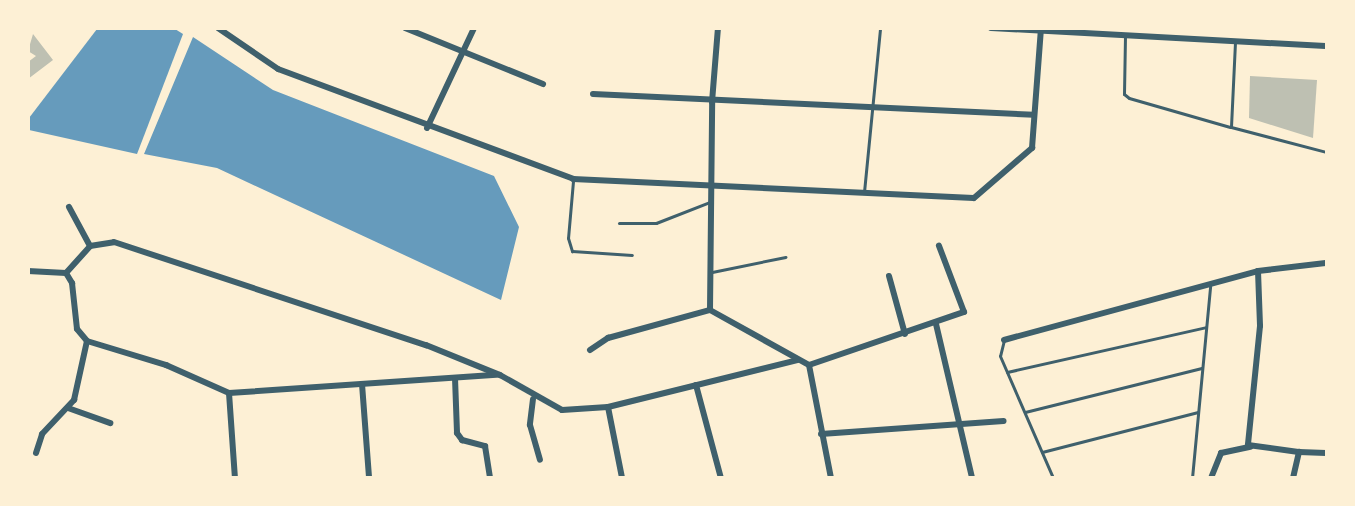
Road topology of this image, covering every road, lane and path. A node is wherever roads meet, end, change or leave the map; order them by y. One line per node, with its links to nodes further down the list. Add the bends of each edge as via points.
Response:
1 (218, 28): 18 (street, via 278,69)
2 (405, 28): 11 (street)
3 (474, 28): 11 (street)
4 (718, 28): 14 (street)
5 (880, 28): 15 (lane)
6 (991, 28): 7 (street)
7 (1041, 30): 8 (street); 16 (street)
8 (1125, 36): 9 (street); 17 (lane, via 1124,94)
9 (1235, 42): 10 (street); 17 (lane)
10 (1326, 46)
11 (464, 53): 12 (street); 18 (street)
12 (543, 84)
13 (593, 94): 14 (street)
14 (712, 102): 15 (street); 21 (street)
15 (873, 109): 16 (street); 22 (lane)
16 (1034, 115): 22 (street, via 1032,148 974,198)
17 (1231, 127): 19 (lane)
18 (427, 128): 20 (street)
19 (1326, 152)
20 (573, 179): 21 (street); 28 (lane, via 568,238 572,251)
21 (710, 188): 22 (street); 23 (street)
22 (864, 194)
23 (710, 202): 25 (lane, via 656,223); 34 (street)
24 (69, 207): 26 (street)
25 (619, 223)
26 (90, 246): 33 (street); 48 (street, via 114,242)
27 (939, 246): 38 (street, via 965,307)
28 (632, 255)
29 (785, 257): 34 (lane)
30 (1326, 263): 32 (street)
31 (28, 271): 33 (street)
32 (1258, 271): 36 (street); 62 (street)
33 (66, 273): 42 (street, via 72,284 77,329)
34 (710, 273): 37 (street)
35 (889, 276): 40 (street)
36 (1210, 284): 39 (lane); 41 (street)
37 (710, 310): 43 (street, via 608,338); 44 (street)
38 (936, 324): 40 (street); 60 (street, via 953,410)
39 (1206, 327): 46 (lane); 47 (lane)
40 (905, 334): 45 (street)
41 (1004, 340): 47 (lane, via 999,350)
42 (87, 341): 52 (street, via 166,365); 55 (street)
43 (590, 350)
44 (798, 360): 45 (street); 51 (street)
45 (809, 366): 61 (street)
46 (1202, 368): 56 (lane); 57 (lane)
47 (1007, 372): 56 (lane)
48 (500, 375): 49 (street); 53 (street)
49 (455, 378): 50 (street); 70 (street, via 457,433 462,440 485,446)
50 (362, 384): 52 (street); 69 (street)
51 (696, 385): 54 (street); 72 (street)
52 (229, 393): 68 (street)
53 (533, 399): 54 (street, via 562,410); 67 (street, via 530,424)
54 (608, 406): 71 (street)
55 (68, 408): 59 (street); 65 (street, via 42,434)
56 (1024, 412): 63 (lane)
57 (1198, 412): 63 (lane); 76 (lane)
58 (1004, 421): 60 (street)
59 (111, 423)
60 (963, 427): 61 (street); 74 (street)
61 (821, 435): 73 (street)
62 (1250, 447): 64 (street); 77 (street, via 1221,453)
63 (1042, 452): 75 (lane)
64 (1299, 452): 66 (street); 78 (street)
65 (36, 453)
66 (1326, 453)
67 (540, 460)
68 (235, 477)
69 (369, 477)
70 (490, 477)
71 (622, 477)
72 (721, 477)
73 (831, 477)
74 (972, 477)
75 (1053, 477)
76 (1192, 477)
77 (1211, 477)
78 (1293, 477)

